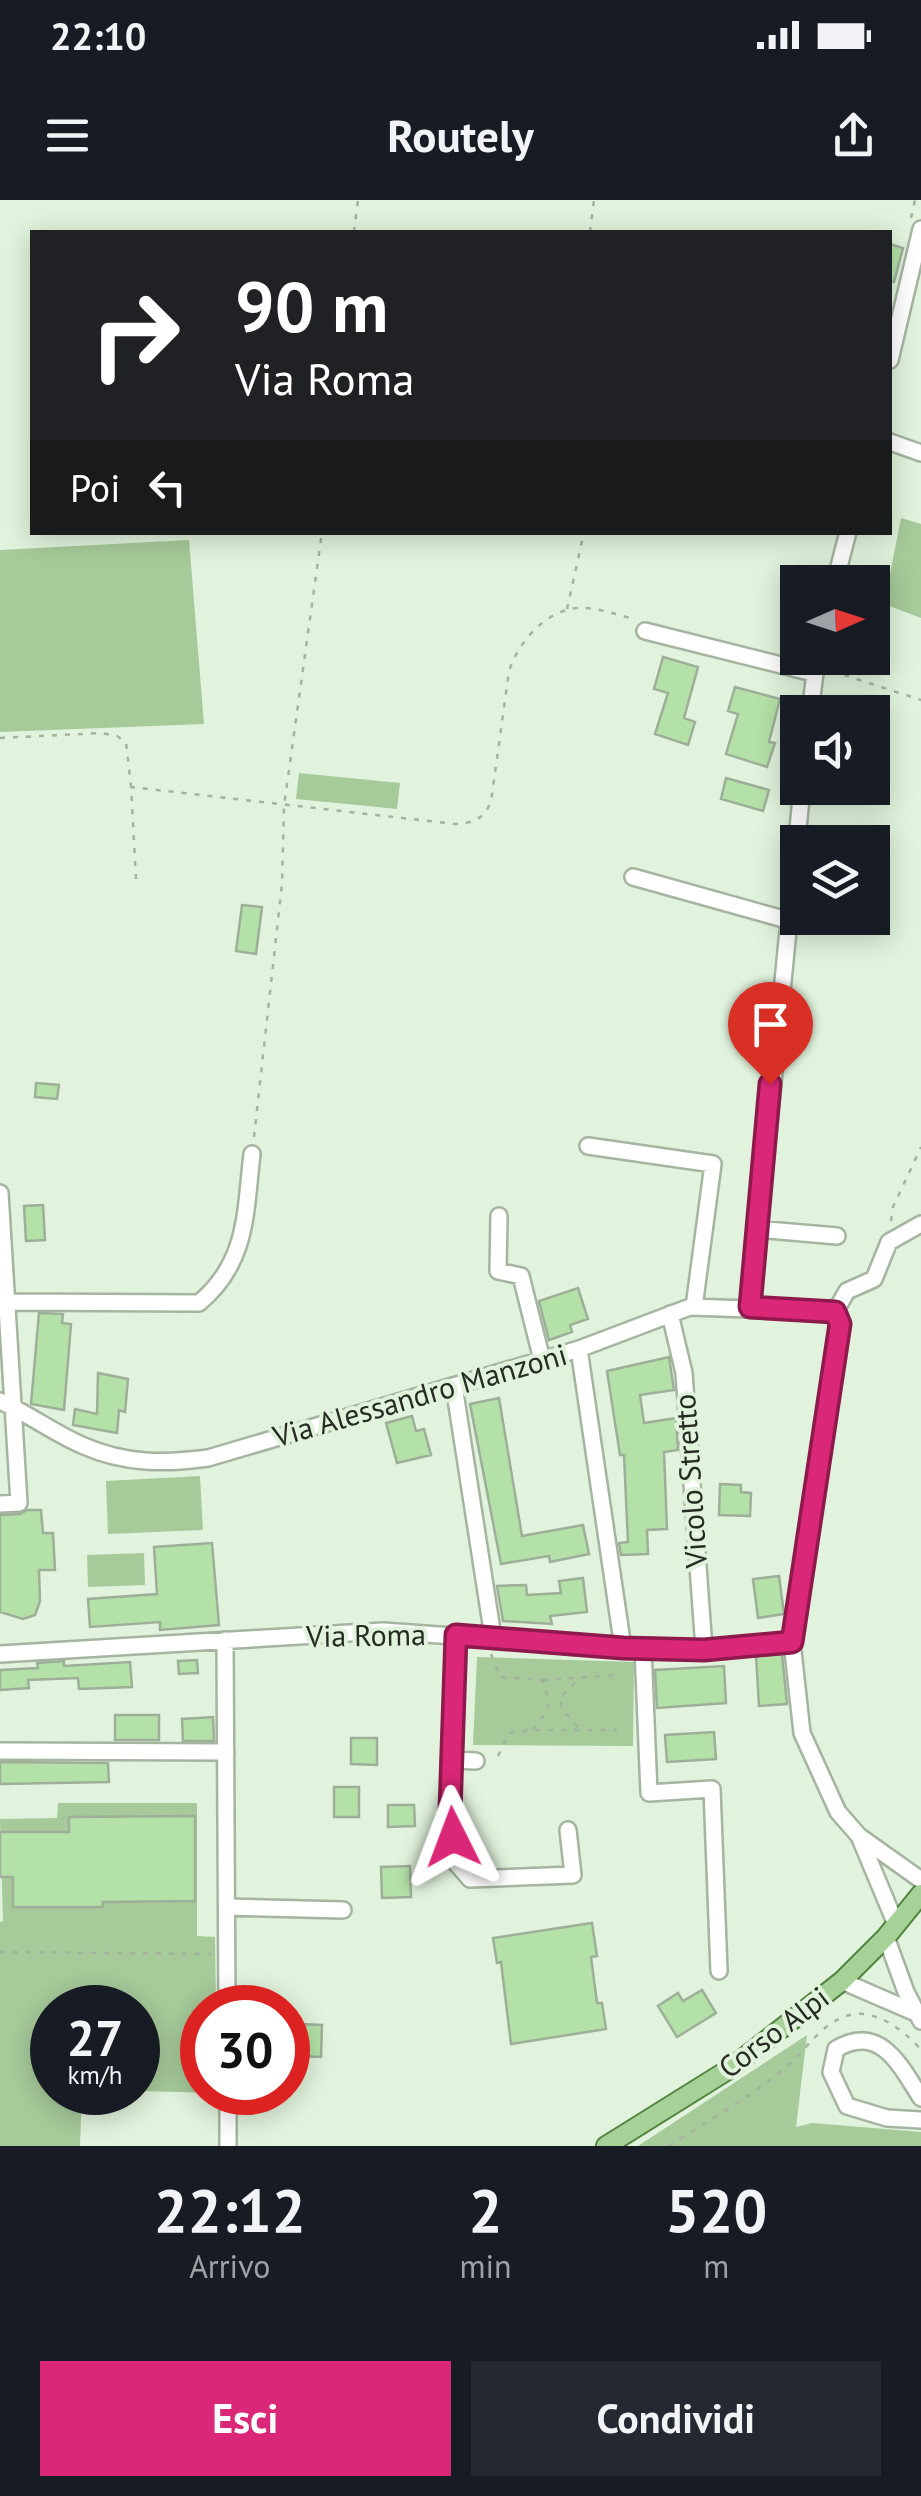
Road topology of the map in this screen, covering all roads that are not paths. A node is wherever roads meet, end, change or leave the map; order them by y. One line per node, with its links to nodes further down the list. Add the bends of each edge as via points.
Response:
1 (921, 229): 2 (street)
2 (892, 352)
3 (892, 443): 4 (street)
4 (921, 452)
5 (847, 535): 6 (street)
6 (839, 565)
7 (646, 627): 8 (street)
8 (780, 657)
9 (633, 876): 10 (street)
10 (780, 918)
11 (787, 935): 17 (street)
12 (588, 1146): 20 (street, via 712,1164)
13 (252, 1154): 19 (street, via 238,1255 199,1303)
14 (0, 1193): 19 (street)
15 (499, 1216): 25 (street, via 498,1271 520,1276)
16 (921, 1224): 22 (street, via 889,1242 874,1279 847,1291)
17 (758, 1229): 18 (street); 21 (street)
18 (837, 1236)
19 (7, 1302): 27 (street)
20 (694, 1307): 21 (street, Via Alessandro Manzoni); 23 (street, Via Alessandro Manzoni)
21 (750, 1307): 22 (street, Via Alessandro Manzoni)
22 (835, 1312): 31 (street, via 840,1324)
23 (670, 1314): 24 (street, Via Alessandro Manzoni); 35 (street, Vicolo Stretto, via 684,1374)
24 (579, 1349): 25 (street, Via Alessandro Manzoni); 33 (street)
25 (542, 1360): 26 (street, Via Alessandro Manzoni)
26 (454, 1386): 27 (street, Via Alessandro Manzoni, via 171,1464 124,1460 83,1446); 32 (street)
27 (7, 1404): 28 (street, via 19,1503)
28 (0, 1504)
29 (456, 1635): 30 (street, Via Roma, via 382,1631); 32 (street, Via Roma); 39 (street)
30 (225, 1640): 36 (street, Via Roma); 38 (street)
31 (792, 1642): 35 (street, Via Roma); 42 (street, via 802,1733 838,1812)
32 (492, 1643): 33 (street, Via Roma)
33 (623, 1648): 34 (street, Via Roma)
34 (642, 1648): 35 (street, Via Roma); 48 (street, via 649,1792 712,1789)
35 (704, 1650)
36 (0, 1654)
37 (0, 1752): 38 (street)
38 (226, 1752): 45 (street)
39 (452, 1760): 40 (street); 41 (street, via 456,1863 470,1879 573,1875)
40 (476, 1762)
41 (568, 1830)
42 (859, 1836): 43 (street); 47 (street)
43 (921, 1880)
44 (921, 1894): 47 (main road, Corso Alpi)
45 (226, 1907): 46 (street); 50 (street)
46 (343, 1910)
47 (891, 1929): 49 (main road, Corso Alpi); 51 (street)
48 (720, 1971)
49 (842, 1982): 51 (street); 56 (main road, Corso Alpi, via 730,2068)
50 (228, 1985)
51 (919, 2017)
52 (921, 2098): 54 (street, via 895,2056 865,2039 836,2048 831,2072 847,2106)
53 (228, 2115): 55 (street)
54 (921, 2120)
55 (228, 2146)
56 (606, 2146)

